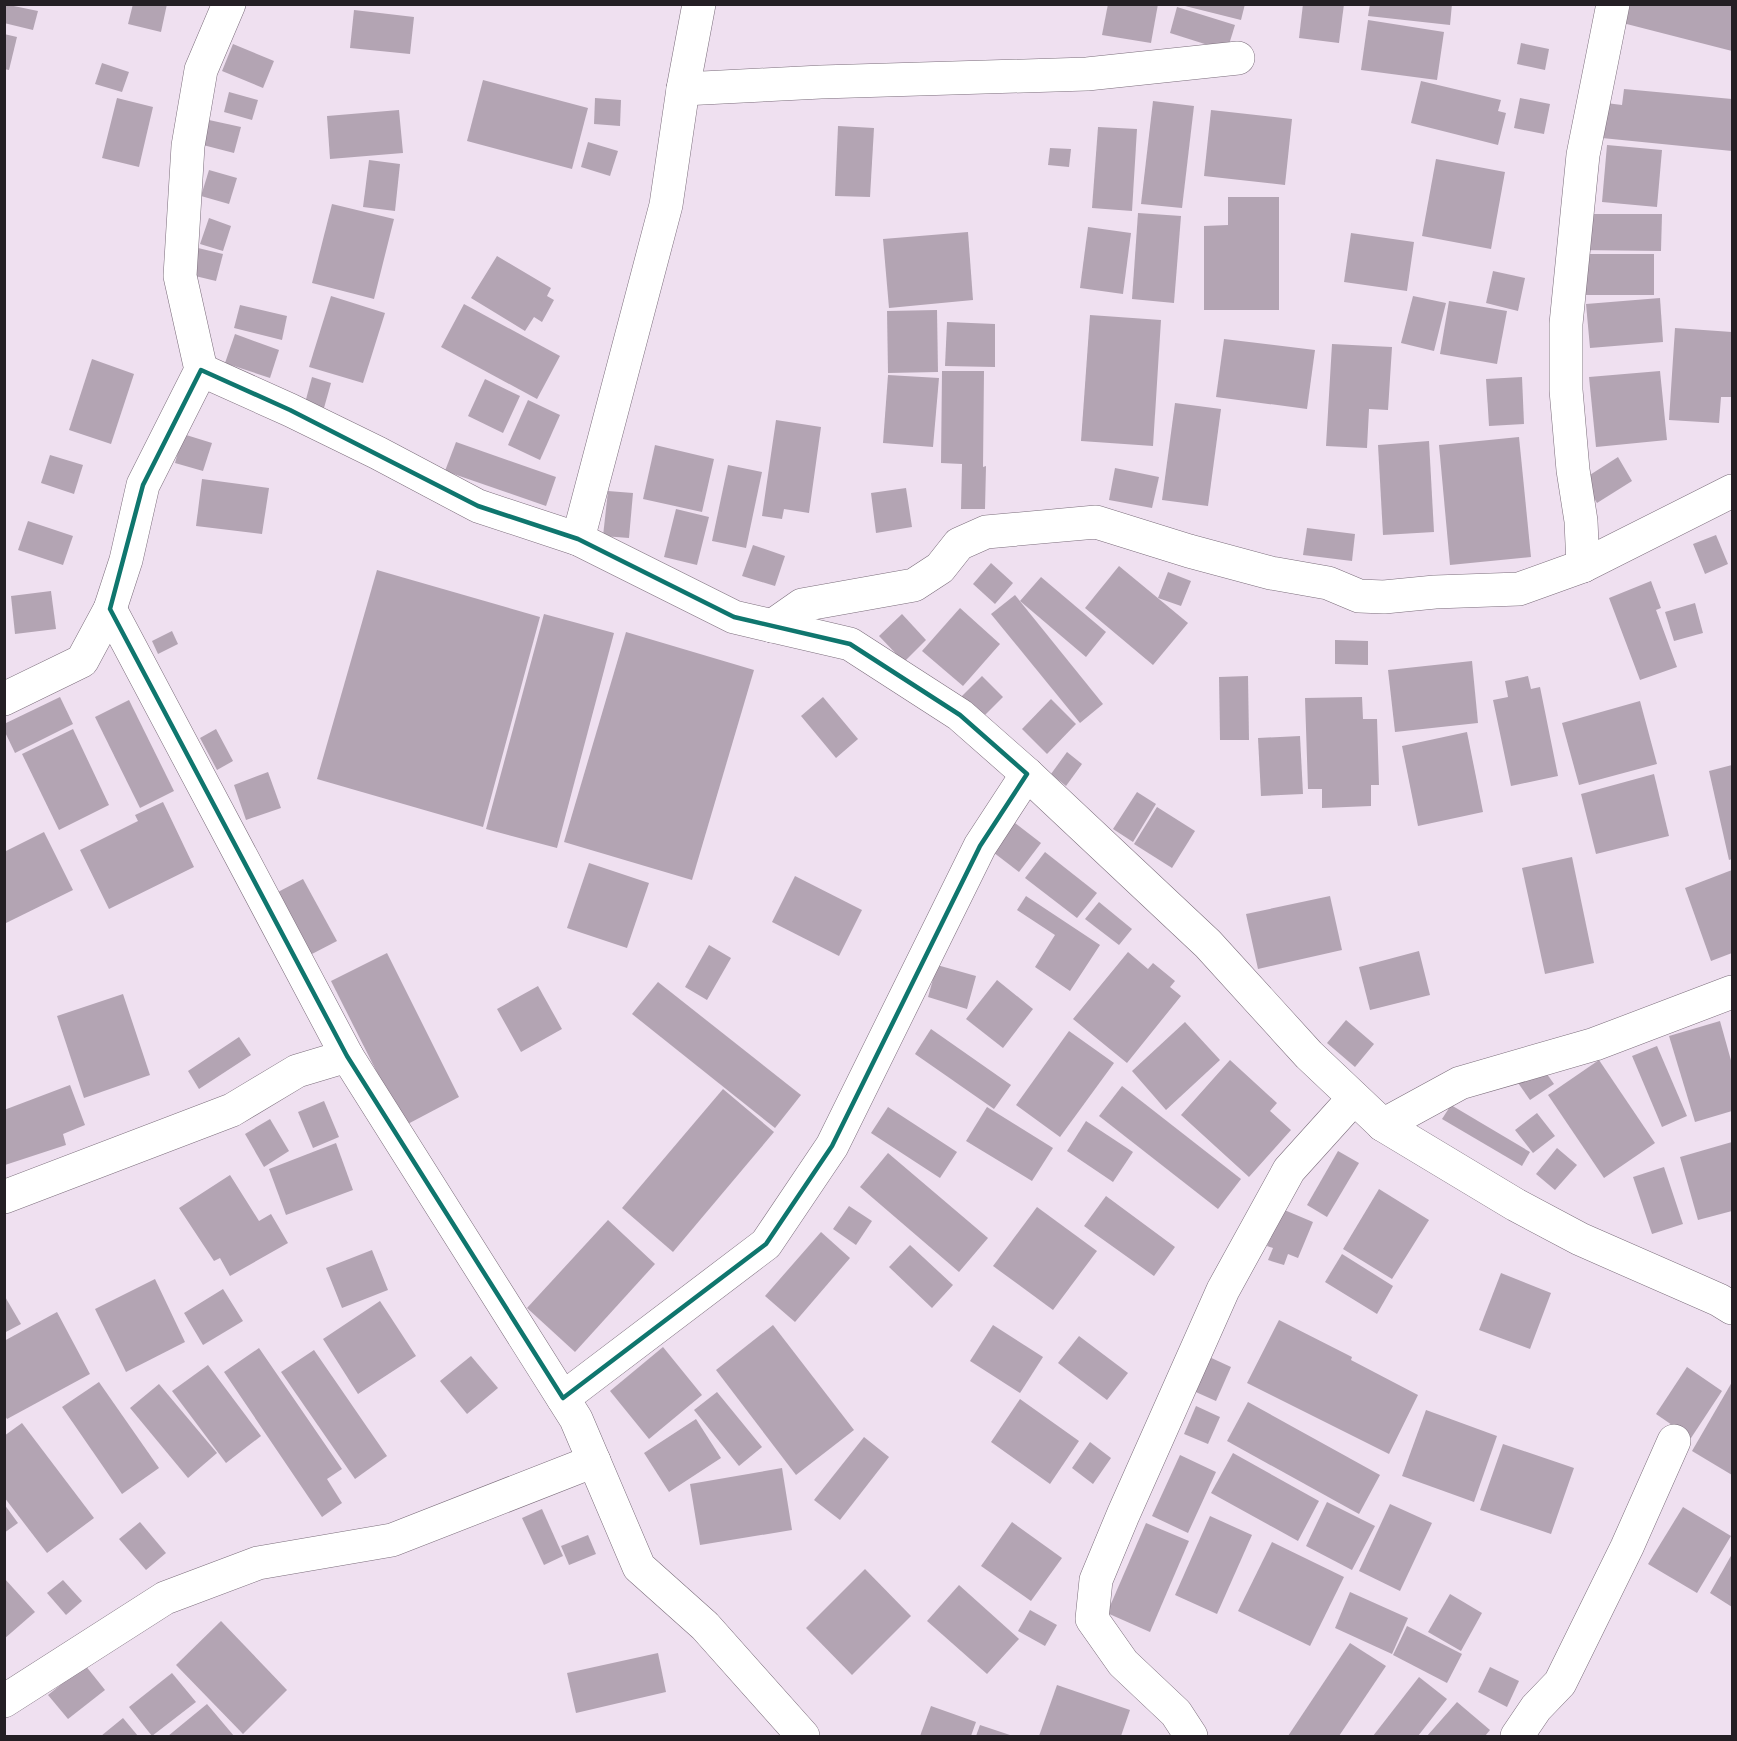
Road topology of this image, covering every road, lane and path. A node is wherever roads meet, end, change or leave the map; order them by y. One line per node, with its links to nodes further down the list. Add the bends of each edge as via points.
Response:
1 (699, 4): 5 (street)
2 (1613, 4): 9 (street, via 1583,155 1566,324 1566,390)
3 (226, 6): 6 (street, via 201,70 188,146 180,276)
4 (1238, 58): 5 (street, via 1087,74)
5 (682, 89): 8 (street, via 666,206)
6 (201, 370): 8 (street, via 310,419 478,506); 10 (street, via 143,485)
7 (1732, 491): 9 (street)
8 (578, 539): 11 (street, via 734,617)
9 (1583, 566): 11 (street, via 1519,589 1359,596 1328,583 1271,573 1096,522 986,532 959,544 940,568 914,585 802,605)
10 (110, 609): 12 (street, via 82,661); 15 (street)
11 (772, 626): 13 (street, via 850,644 960,716)
12 (4, 699)
13 (1027, 774): 16 (street, via 1208,944); 20 (street, via 976,855 832,1146 766,1244)
14 (1732, 992): 17 (street, via 1595,1044 1460,1083)
15 (347, 1056): 18 (street, via 297,1071 232,1110); 20 (street)
16 (1354, 1098): 17 (street); 25 (street, via 1289,1170 1223,1290 1096,1580 1092,1619 1123,1663 1176,1713)
17 (1383, 1125): 19 (street, via 1534,1215)
18 (4, 1197)
19 (1732, 1308)
20 (563, 1398): 22 (street)
21 (1674, 1441): 26 (street, via 1560,1683 1536,1708)
22 (594, 1461): 23 (street, via 393,1540 258,1563 165,1598); 24 (street, via 639,1567 705,1626)
23 (4, 1701)
24 (803, 1737)
25 (1191, 1737)
26 (1517, 1737)

